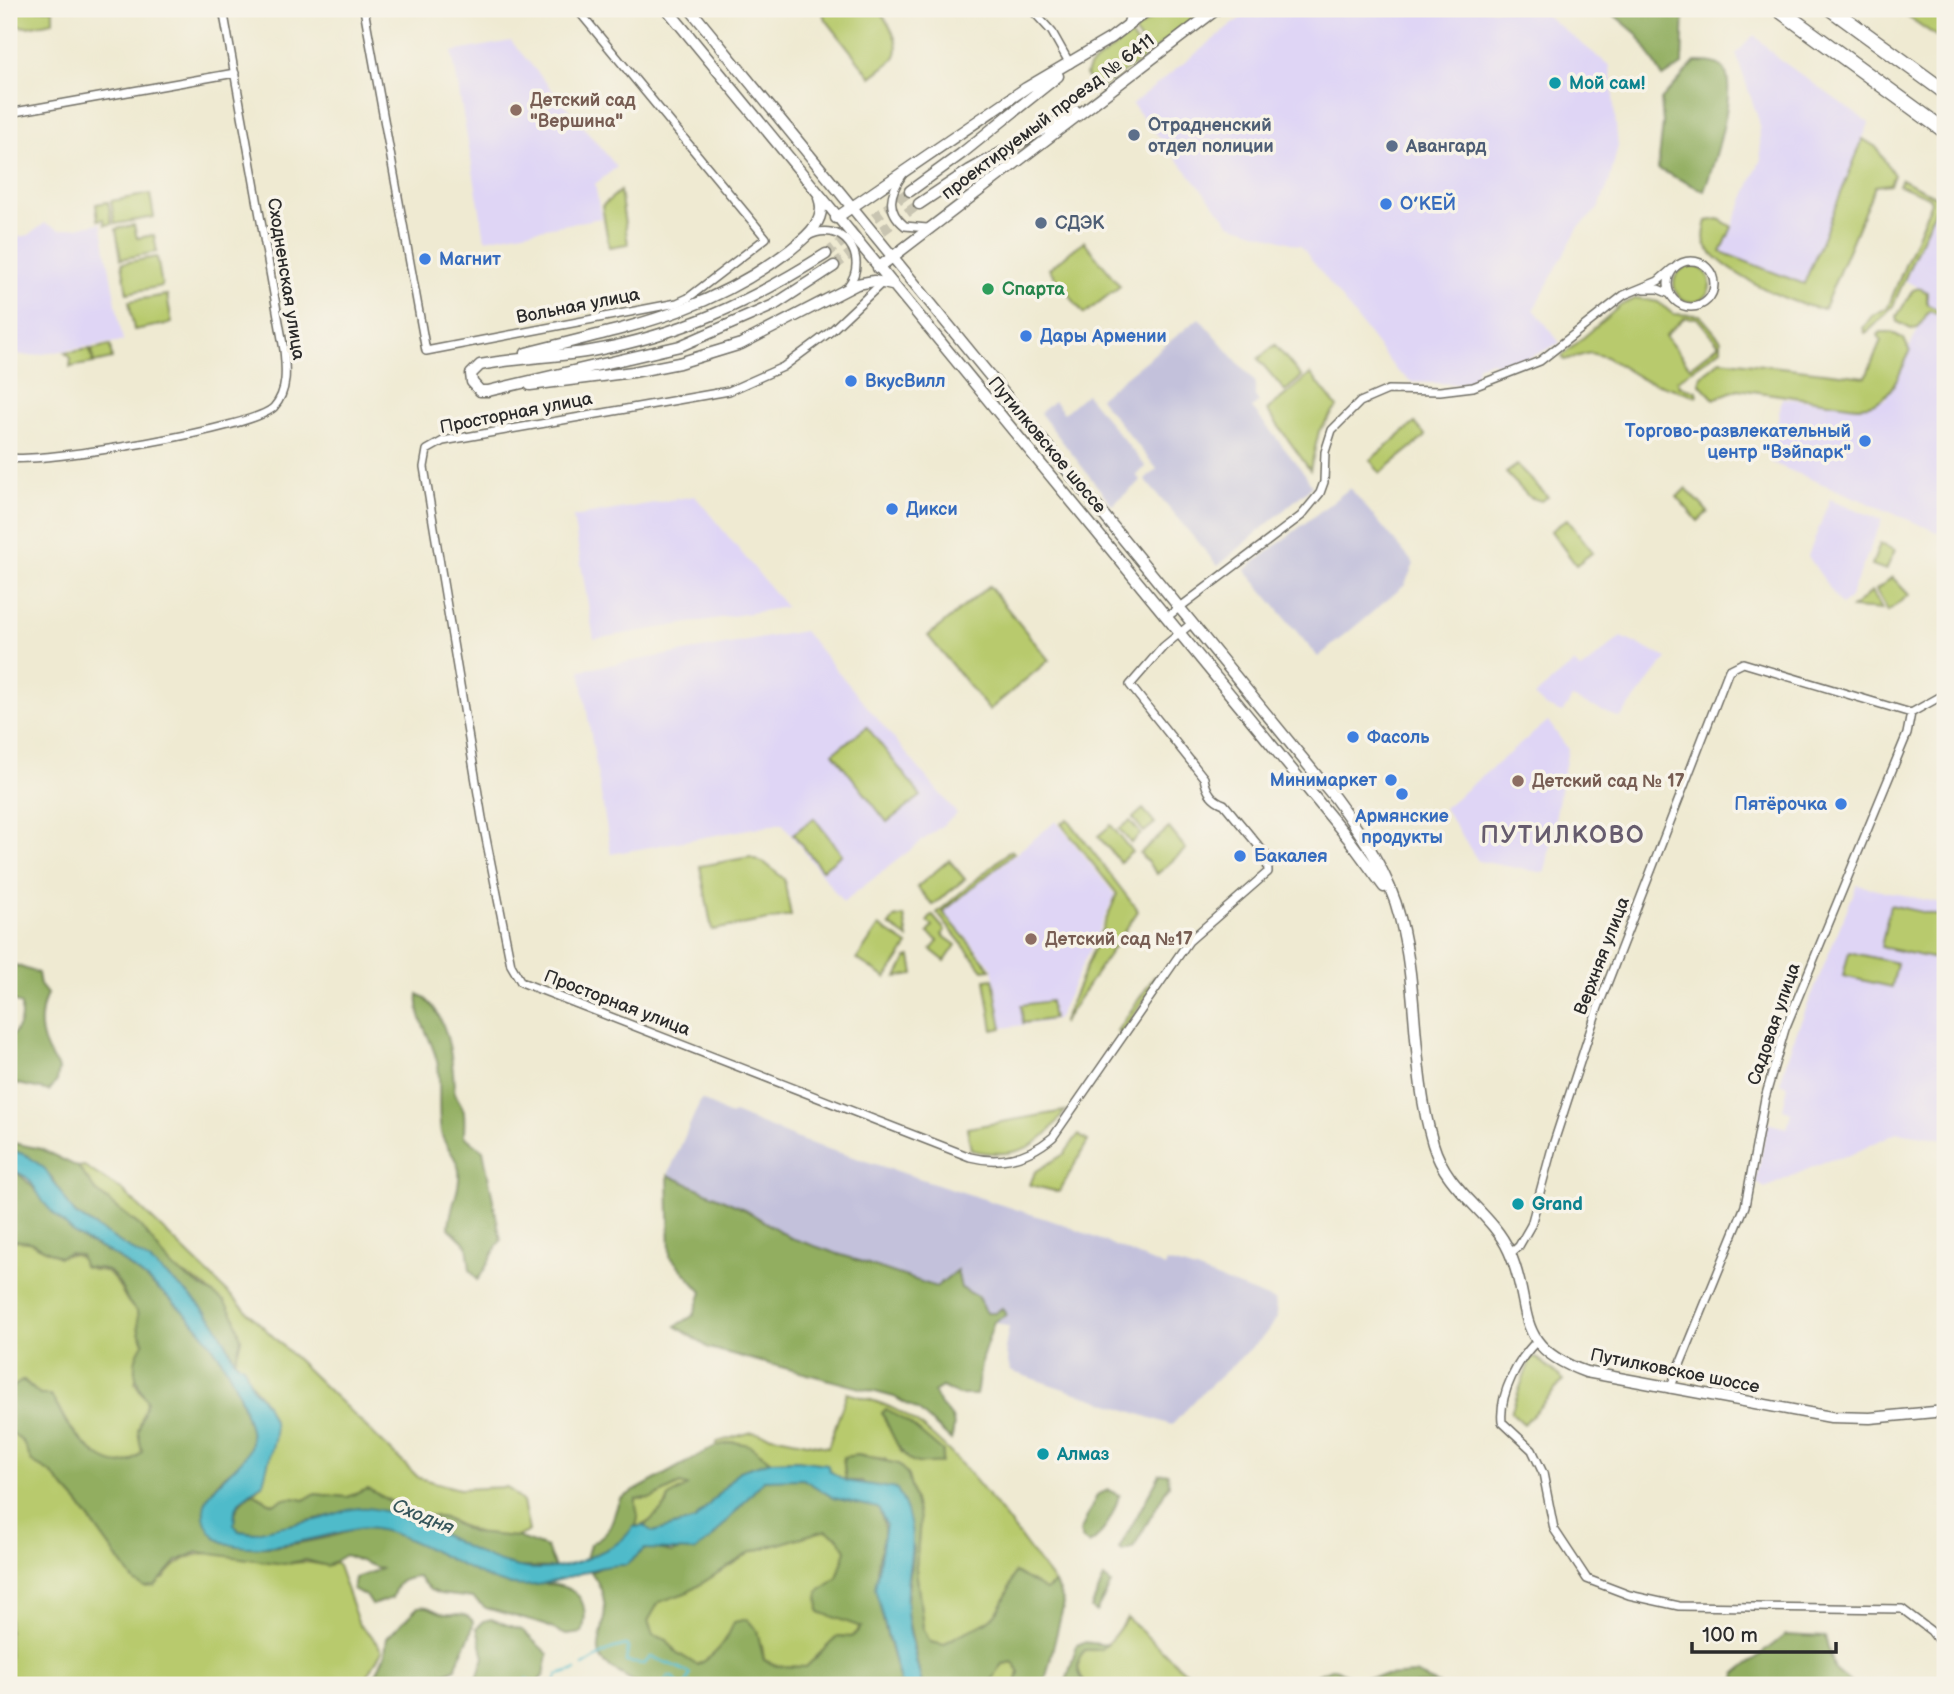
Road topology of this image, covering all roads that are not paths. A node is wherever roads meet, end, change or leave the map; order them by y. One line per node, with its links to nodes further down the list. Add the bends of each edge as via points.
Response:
1 (223, 9): 14 (street, Сходненская улица)
2 (364, 9): 3 (street, Вольная улица, via 426,351 677,303 766,238)
3 (577, 9)
4 (667, 9): 21 (main road, Путилковское шоссе)
5 (690, 9): 23 (main road, Путилковское шоссе)
6 (1031, 9): 13 (street)
7 (1131, 9): 12 (street)
8 (1149, 9): 12 (main road, проектируемый проезд № 6411)
9 (1217, 9): 15 (main road, проектируемый проезд № 6411)
10 (1778, 9): 18 (highway)
11 (1831, 9): 16 (highway)
12 (1127, 26): 13 (main road, проектируемый проезд № 6411)
13 (1075, 62): 19 (main road, проектируемый проезд № 6411, via 1026,88); 20 (main road)
14 (235, 73): 17 (street); 38 (street, Сходненская улица, via 284,351 286,374 280,399 264,414 230,426 53,456)
15 (1111, 92): 22 (main road, via 980,164); 25 (main road, проектируемый проезд № 6411)
16 (1945, 92)
17 (9, 113)
18 (1945, 131)
19 (906, 171): 23 (main road, проектируемый проезд № 6411); 25 (street, via 891,195 893,213 914,229)
20 (910, 191)
21 (817, 195): 24 (main road, Путилковское шоссе); 26 (main road, via 820,217)
22 (919, 204)
23 (851, 206): 24 (main road, проектируемый проезд № 6411); 28 (main road, Путилковское шоссе)
24 (836, 218): 30 (main road, Путилковское шоссе)
25 (932, 227): 28 (main road, проектируемый проезд № 6411)
26 (806, 238): 34 (street, via 832,232 853,248 857,268); 36 (main road, via 711,300 669,316)
27 (826, 254): 36 (main road, via 765,292 675,330 589,351)
28 (892, 257): 30 (main road, проектируемый проезд № 6411); 39 (main road, Путилковское шоссе)
29 (834, 267): 37 (main road, via 774,305 680,345)
30 (878, 268): 32 (main road, Путилковское шоссе)
31 (1672, 269): 33 (street); 35 (street); 35 (street, via 1679,263 1697,261 1711,272 1714,282 1710,297 1699,306 1685,306)
32 (887, 282): 34 (main road, via 865,281); 40 (main road, Путилковское шоссе); 42 (street, Просторная улица, via 783,367 729,391 443,441 427,450 424,467 482,818 511,965 521,982 970,1157 1002,1160 1029,1153 1053,1137 1189,941 1268,872 1267,856 1224,804 1217,802 1204,778 1130,685)
33 (1639, 289): 35 (street); 39 (street, via 1624,295 1540,361 1523,369 1457,391 1388,390 1360,402 1329,436 1324,482 1314,503)
34 (843, 291): 37 (main road, via 741,344 679,363)
35 (1670, 294)
36 (484, 365): 37 (main road, via 473,370 472,382 480,391)
37 (496, 389)
38 (9, 458)
39 (1180, 607): 40 (street); 41 (main road, Путилковское шоссе)
40 (1167, 617): 42 (main road, Путилковское шоссе)
41 (1192, 623): 42 (street, Просторная улица); 45 (main road, Путилковское шоссе, via 1358,830 1383,870)
42 (1180, 633): 45 (main road, Путилковское шоссе, via 1348,838)
43 (1945, 694): 44 (street)
44 (1911, 713): 46 (street, Верхняя улица, via 1743,663 1729,670 1597,1010 1531,1225); 48 (street, Садовая улица, via 1907,734 1785,1029 1765,1098 1745,1206)
45 (1397, 907): 46 (main road, Путилковское шоссе, via 1433,1144 1455,1187 1497,1232)
46 (1510, 1254): 47 (main road, Путилковское шоссе, via 1524,1315)
47 (1537, 1341): 48 (main road, Путилковское шоссе, via 1568,1366); 50 (street, via 1523,1355 1512,1377 1502,1422 1532,1450 1544,1473 1554,1529 1587,1578 1629,1595 1679,1606 1902,1609 1931,1631)
48 (1670, 1389): 49 (main road, Путилковское шоссе, via 1831,1417 1882,1418)
49 (1945, 1411)
50 (1945, 1649)

